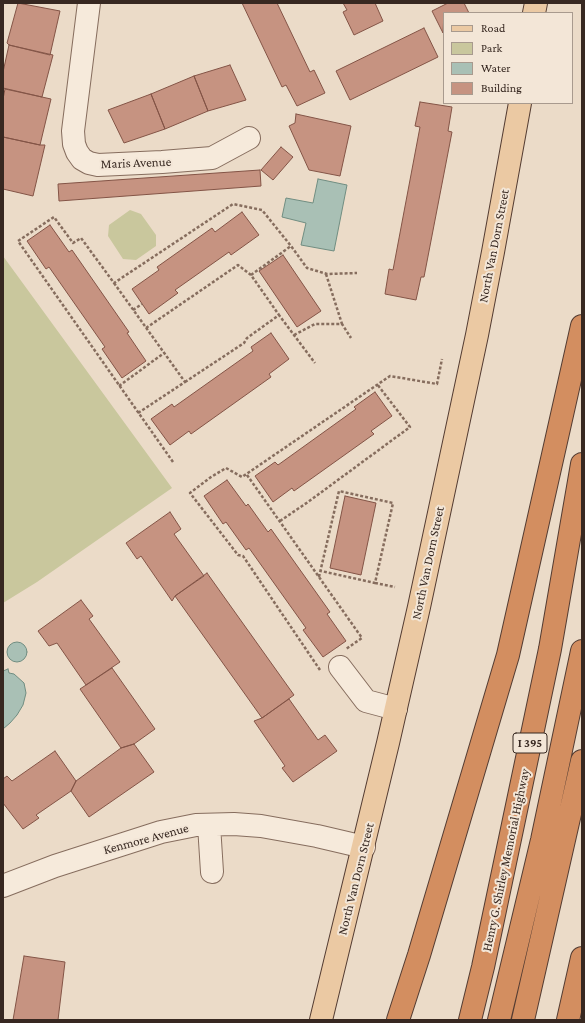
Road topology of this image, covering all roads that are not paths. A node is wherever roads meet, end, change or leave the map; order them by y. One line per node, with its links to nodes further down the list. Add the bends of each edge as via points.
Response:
1 (89, 3): 3 (street, Maris Avenue, via 73,131 74,144 82,159 98,165 212,158)
2 (520, 104): 8 (main road, North Van Dorn Street, via 472,356)
3 (249, 138)
4 (582, 326): 16 (highway, via 508,655)
5 (582, 464): 17 (highway, Henry G. Shirley Memorial Highway / I 395, via 550,649)
6 (581, 659): 18 (highway, via 542,840)
7 (335, 664): 8 (street, via 366,701)
8 (396, 710): 11 (main road, North Van Dorn Street)
9 (582, 761): 19 (highway)
10 (209, 824): 11 (street, Kenmore Avenue, via 261,826); 12 (street); 13 (street, Kenmore Avenue, via 161,832 55,866)
11 (364, 847): 15 (main road, North Van Dorn Street)
12 (212, 872)
13 (3, 886)
14 (582, 958): 20 (highway)
15 (321, 1020)
16 (398, 1020)
17 (470, 1020)
18 (499, 1020)
19 (523, 1020)
20 (568, 1020)

